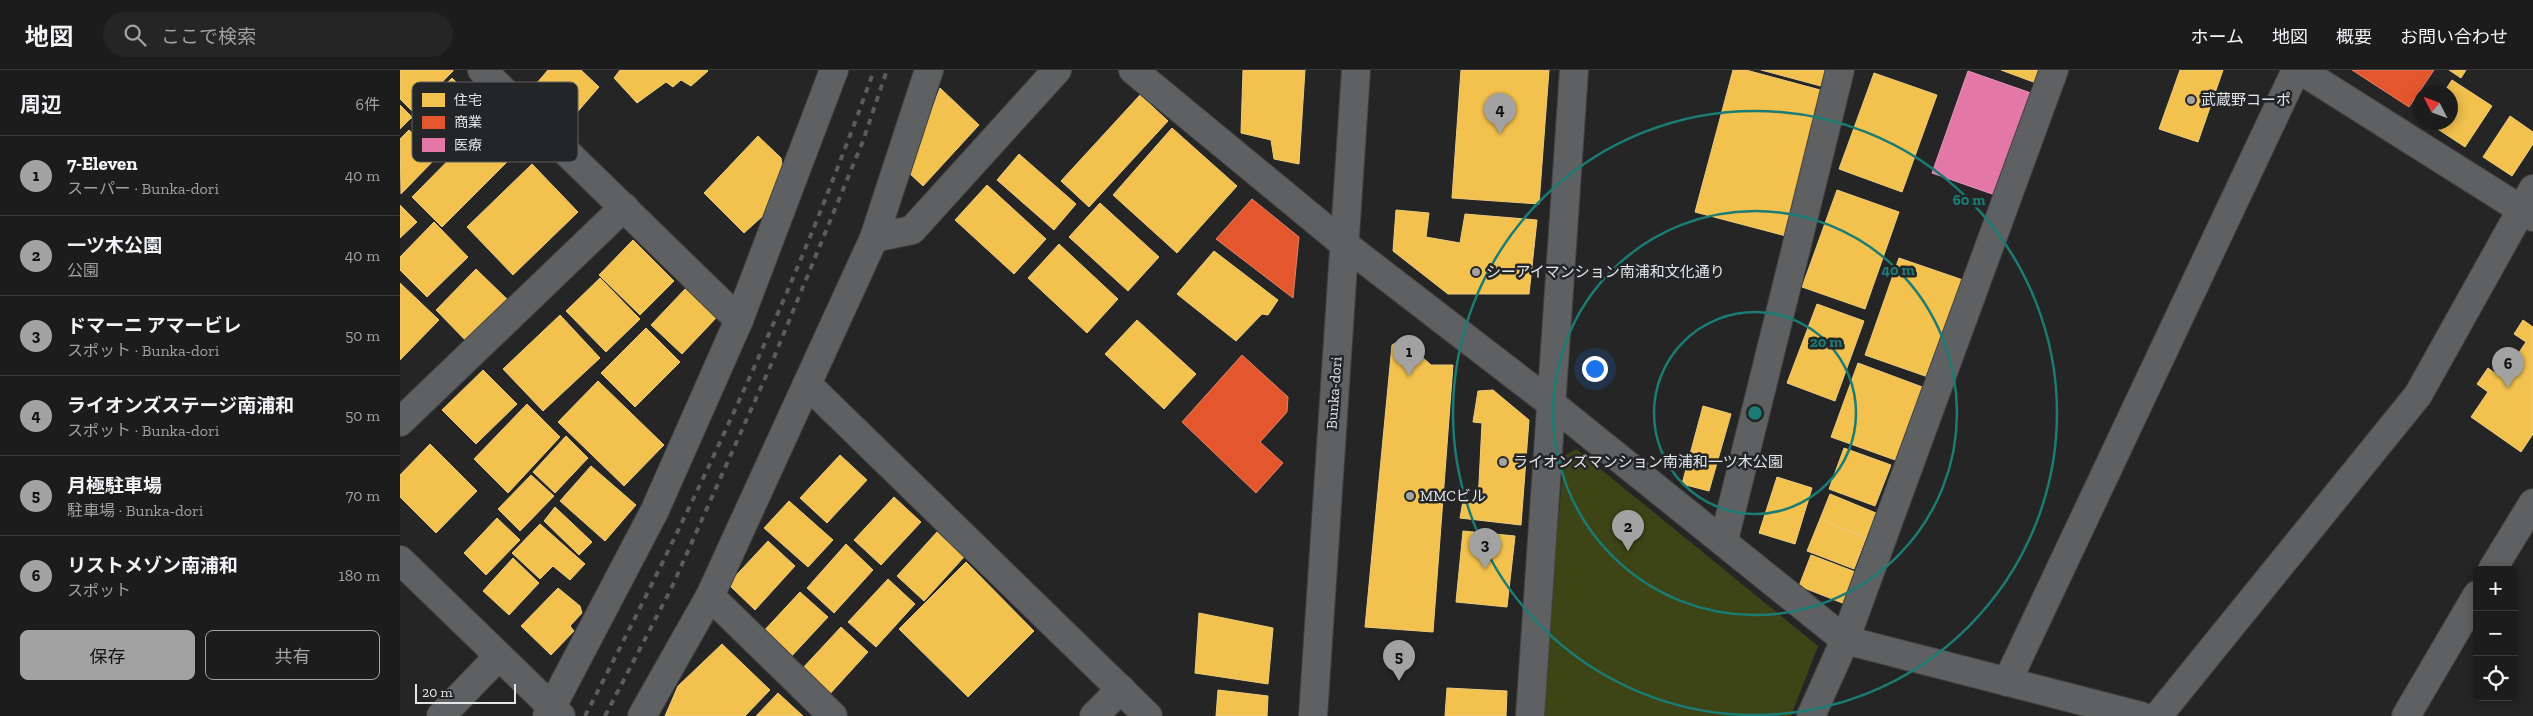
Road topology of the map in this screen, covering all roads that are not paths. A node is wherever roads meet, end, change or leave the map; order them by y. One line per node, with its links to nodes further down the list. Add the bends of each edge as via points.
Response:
1 (482, 70): 11 (street)
2 (834, 70): 17 (street)
3 (929, 70): 15 (street)
4 (1057, 70): 15 (street, via 912,230)
5 (1133, 70): 16 (street)
6 (1356, 70): 16 (street, Bunka-dori)
7 (1574, 70): 19 (street)
8 (1840, 70): 22 (street)
9 (2054, 70): 27 (street)
10 (2298, 70): 13 (street); 29 (street)
11 (494, 82)
12 (577, 162): 14 (street)
13 (2529, 205): 41 (street, via 2418,395)
14 (624, 207): 17 (street); 20 (street)
15 (874, 238): 18 (street)
16 (1344, 244): 19 (street); 37 (street, Bunka-dori)
17 (739, 320): 31 (street, via 655,510)
18 (807, 384): 25 (street); 30 (street)
19 (1552, 405): 22 (street); 38 (street)
20 (400, 422)
21 (2533, 503): 24 (street)
22 (1724, 540): 27 (street)
23 (400, 560): 28 (street)
24 (2494, 566)
25 (710, 596): 33 (street); 34 (street)
26 (2473, 602): 42 (street)
27 (1845, 640): 29 (street); 39 (street)
28 (498, 657): 31 (street); 32 (street)
29 (2007, 682): 40 (street)
30 (1121, 689): 35 (street); 36 (street)
31 (553, 713)
32 (440, 716)
33 (642, 716)
34 (833, 716)
35 (1094, 716)
36 (1148, 716)
37 (1313, 716)
38 (1530, 716)
39 (1811, 716)
40 (2142, 716)
41 (2158, 716)
42 (2406, 716)

